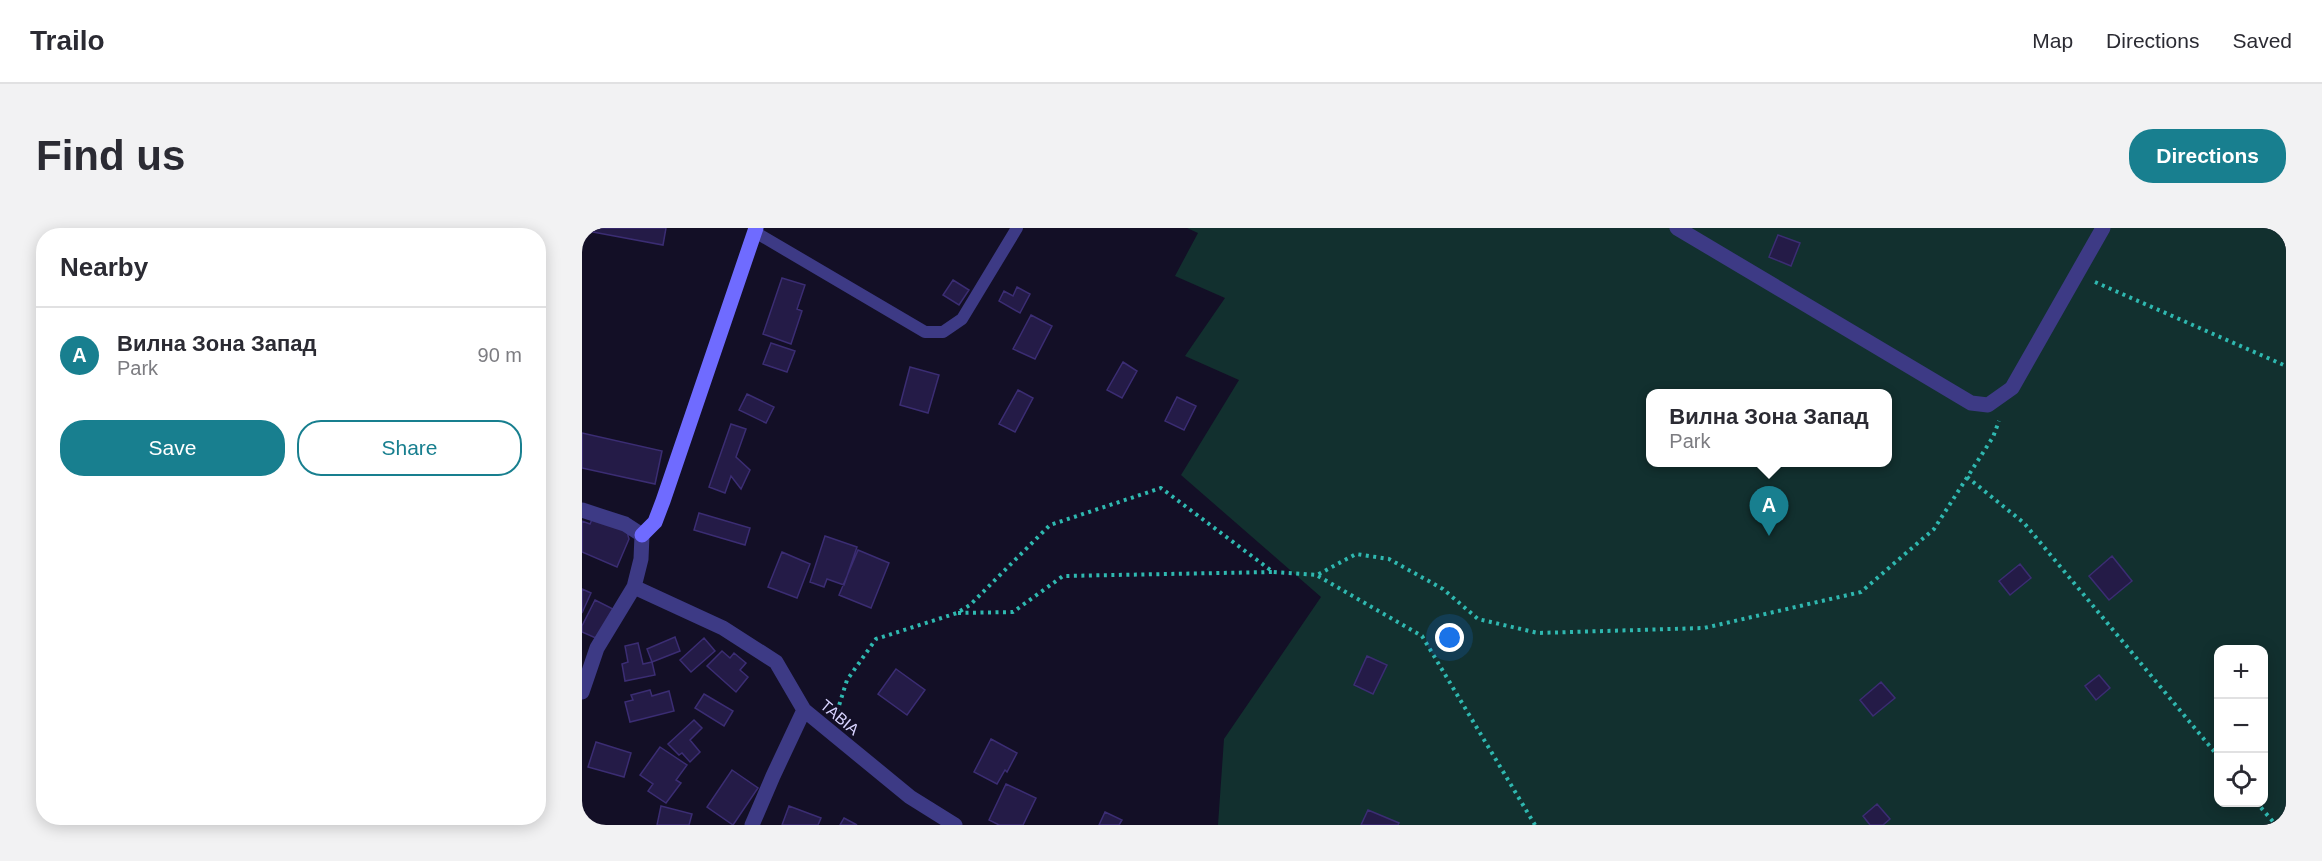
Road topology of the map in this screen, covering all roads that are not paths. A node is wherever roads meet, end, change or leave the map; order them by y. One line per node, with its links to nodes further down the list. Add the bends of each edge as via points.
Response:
1 (1017, 228): 4 (lane, via 962,319 943,332 925,332)
2 (1677, 228): 3 (street, via 1971,403 1988,405 2012,388)
3 (2103, 228)
4 (755, 230): 6 (street, via 663,501 655,522)
5 (582, 510): 6 (street, via 625,524)
6 (642, 535): 7 (street)
7 (634, 587): 8 (street, via 597,648); 9 (street, via 723,628 776,662)
8 (582, 692)
9 (804, 710): 10 (street, TABIA); 11 (street, TABIA, via 910,797)
10 (752, 825)
11 (955, 825)

